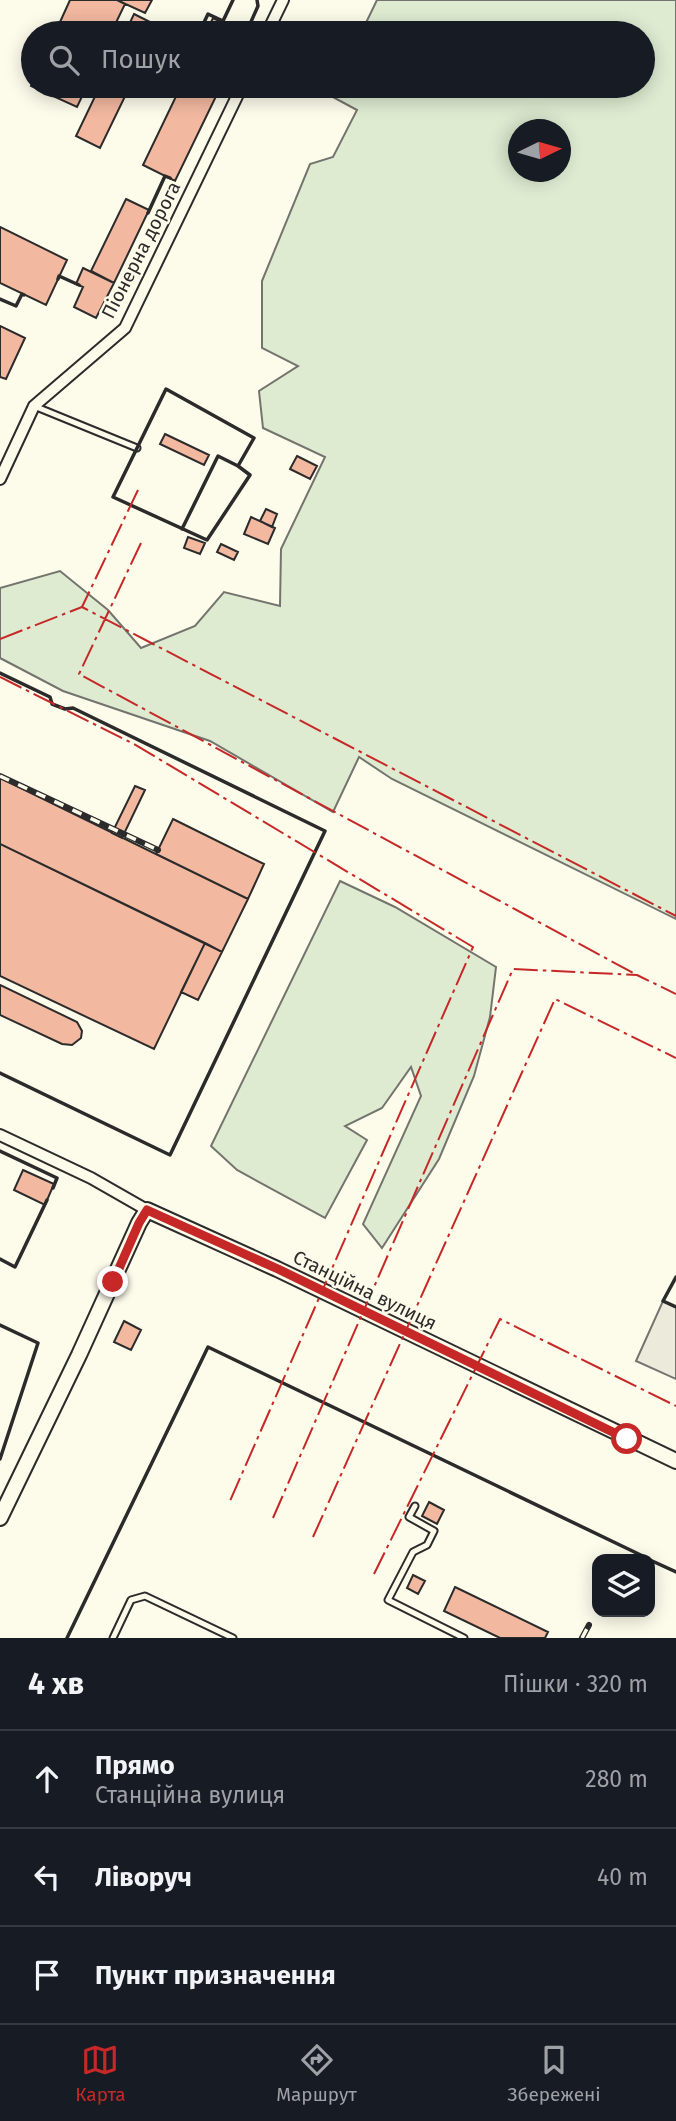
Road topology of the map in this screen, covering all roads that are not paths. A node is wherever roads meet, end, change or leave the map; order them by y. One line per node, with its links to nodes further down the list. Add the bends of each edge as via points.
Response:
1 (283, 0): 2 (street)
2 (273, 21)
3 (236, 98): 4 (street, Піонерна дорога, via 125,328)
4 (34, 406): 5 (lane); 6 (street, Піонерна дорога)
5 (137, 448)
6 (0, 479)
7 (0, 1135): 8 (street, Станційна вулиця)
8 (147, 1210): 9 (street, Станційна вулиця); 11 (street)
9 (676, 1461)
10 (415, 1506): 14 (lane, via 409,1517 434,1531 427,1545 413,1552 388,1600)
11 (0, 1518)
12 (113, 1638): 13 (lane, via 131,1600 145,1596)
13 (233, 1638)
14 (464, 1638)

